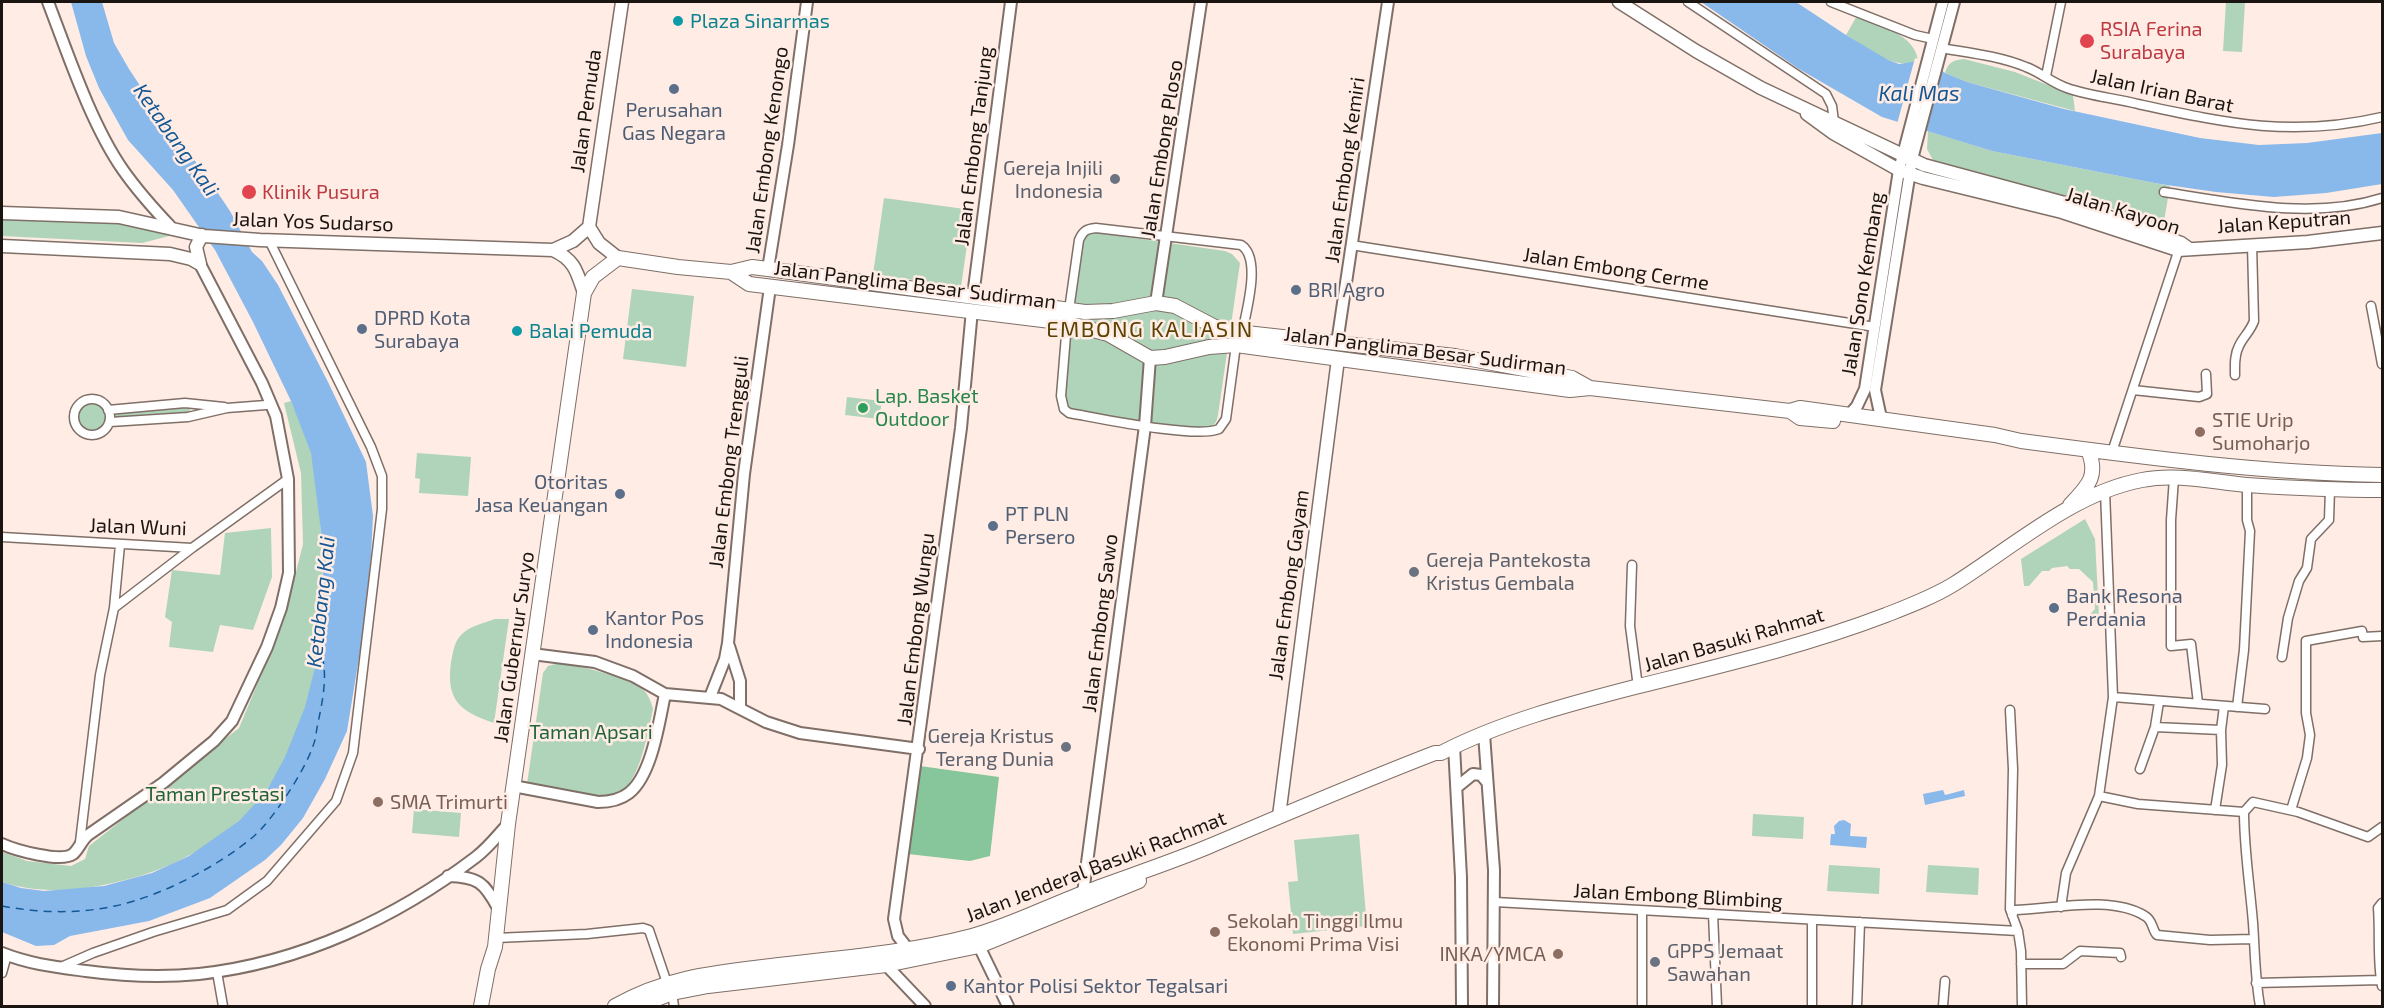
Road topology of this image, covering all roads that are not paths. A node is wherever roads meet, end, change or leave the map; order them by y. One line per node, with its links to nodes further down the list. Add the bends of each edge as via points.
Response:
1 (48, 2): 25 (street, via 106,142 122,168)
2 (622, 2): 26 (main road, Jalan Pemuda)
3 (807, 2): 38 (street, Jalan Embong Kenongo)
4 (1011, 2): 42 (street, Jalan Embong Tanjung)
5 (1201, 2): 29 (street, Jalan Embong Ploso)
6 (1388, 2): 31 (street, Jalan Embong Kemiri)
7 (1619, 2): 17 (main road, Jalan Kayoon, via 1696,51)
8 (1688, 2): 19 (street, via 1826,94)
9 (1831, 2): 13 (street)
10 (1943, 2): 13 (street)
11 (1954, 2): 14 (street)
12 (2061, 2): 16 (street)
13 (1933, 39): 15 (street)
14 (1941, 48): 15 (street); 16 (street, Jalan Irian Barat, via 2010,61)
15 (1932, 62): 20 (street, Jalan Sono Kembang)
16 (2046, 76): 18 (street, Jalan Irian Barat, via 2065,88 2084,93 2232,123 2300,128)
17 (1797, 105): 19 (main road, Jalan Kayoon); 21 (main road, Jalan Kayoon, via 1833,133)
18 (2382, 117)
19 (1834, 122): 20 (main road, Jalan Kayoon)
20 (1907, 157): 21 (street, Jalan Sono Kembang); 34 (main road, Jalan Kayoon, via 1935,169 2087,209)
21 (1904, 172): 34 (main road, Jalan Kayoon); 46 (street, Jalan Sono Kembang); 63 (street, Jalan Sono Kembang, via 1875,390)
22 (2164, 192): 23 (street, via 2285,208 2339,206)
23 (2382, 198)
24 (2, 213): 25 (main road, Jalan Yos Sudarso, via 119,217)
25 (170, 226): 28 (main road, Jalan Yos Sudarso)
26 (589, 227): 35 (main road, via 573,241); 36 (main road, via 599,243)
27 (2382, 233): 32 (main road, Jalan Keputran)
28 (203, 236): 30 (main road, Jalan Yos Sudarso); 37 (main road, via 196,247)
29 (1167, 237): 43 (street, Jalan Embong Ploso); 45 (street, via 1096,228 1082,233); 47 (street, via 1241,245 1247,249 1251,274)
30 (264, 240): 35 (main road, Jalan Yos Sudarso); 136 (street, via 371,447 382,476 382,509 353,753 336,801 267,881 227,910 153,932)
31 (1352, 245): 46 (street, Jalan Embong Cerme); 48 (street, Jalan Embong Kemiri)
32 (2252, 245): 34 (main road, Jalan Keputran); 53 (street, via 2254,321 2239,345)
33 (2, 246): 37 (main road, via 170,254)
34 (2183, 247): 55 (street)
35 (553, 250): 41 (main road, Jalan Gubernur Suryo, via 572,263)
36 (618, 258): 39 (main road, Jalan Panglima Besar Sudirman); 41 (main road, via 593,277)
37 (200, 264): 56 (street)
38 (768, 269): 39 (main road, Jalan Panglima Besar Sudirman, via 752,267); 42 (main road, Jalan Panglima Besar Sudirman)
39 (731, 272): 40 (main road, Jalan Panglima Besar Sudirman, via 749,284)
40 (770, 287): 42 (main road, Jalan Panglima Besar Sudirman); 83 (street, Jalan Embong Trengguli, via 742,496)
41 (584, 293): 84 (main road, Jalan Gubernur Suryo)
42 (972, 303): 45 (main road, Jalan Panglima Besar Sudirman); 101 (street, Jalan Embong Wungu, via 961,428)
43 (1156, 303): 45 (main road, Jalan Panglima Besar Sudirman); 47 (main road, Jalan Panglima Besar Sudirman, via 1175,306)
44 (2371, 306): 51 (street)
45 (1068, 317): 49 (main road, Jalan Panglima Besar Sudirman); 65 (street, via 1061,396 1064,409)
46 (1875, 327): 61 (street, Jalan Sono Kembang, via 1865,389)
47 (1239, 339): 48 (main road, Jalan Panglima Besar Sudirman); 49 (main road, Jalan Panglima Besar Sudirman); 50 (main road, Jalan Panglima Besar Sudirman); 65 (street, via 1226,419 1219,429 1205,432)
48 (1337, 343): 54 (main road, Jalan Panglima Besar Sudirman, via 1477,360 1572,378)
49 (1150, 358): 65 (street, Jalan Embong Sawo)
50 (1338, 359): 54 (main road, Jalan Panglima Besar Sudirman, via 1570,390); 111 (main road, Jalan Embong Gayam)
51 (2382, 364)
52 (2206, 374): 55 (street, via 2206,394 2199,397)
53 (2235, 375)
54 (1590, 388): 60 (main road, Jalan Panglima Besar Sudirman)
55 (2133, 390): 68 (street)
56 (267, 393): 57 (street); 62 (street)
57 (266, 405): 58 (street); 62 (street)
58 (227, 408): 59 (street, via 185,403); 64 (street, via 188,417)
59 (108, 410): 64 (street); 64 (street, via 100,401 89,400 79,406 74,416 82,432 93,435 104,431)
60 (1790, 411): 61 (main road, Jalan Panglima Besar Sudirman, via 1800,408); 66 (main road, Jalan Panglima Besar Sudirman, via 1800,418 2014,444)
61 (1850, 414): 63 (main road, Jalan Panglima Besar Sudirman)
62 (276, 416): 71 (street)
63 (1881, 418): 66 (main road, Jalan Panglima Besar Sudirman)
64 (110, 422)
65 (1145, 426): 117 (street, Jalan Embong Sawo)
66 (2021, 441): 67 (main road)
67 (2088, 450): 68 (main road); 76 (main road, via 2093,465 2091,480)
68 (2112, 453): 69 (main road, via 2272,471)
69 (2382, 475)
70 (2175, 478): 72 (main road); 75 (main road, via 2138,480); 91 (street, via 2171,646 2191,644)
71 (288, 479): 79 (street, Jalan Wuni); 114 (street, via 291,552 281,608 232,721 163,783)
72 (2247, 485): 73 (main road); 94 (street, via 2250,531)
73 (2330, 489): 74 (main road); 85 (street, via 2329,520 2311,540 2307,568 2288,618)
74 (2382, 490)
75 (2105, 491): 76 (main road); 89 (street)
76 (2064, 512): 86 (main road, Jalan Basuki Rahmat, via 1949,587 1886,615)
77 (2, 537): 78 (street, Jalan Wuni)
78 (120, 545): 79 (street, Jalan Wuni); 81 (street)
79 (192, 548): 81 (street)
80 (1632, 566): 86 (street, via 1630,626)
81 (114, 608): 114 (street, via 100,675)
82 (2382, 636): 109 (street, via 2362,637 2362,631 2306,641 2306,712 2310,735)
83 (728, 643): 88 (street, Jalan Embong Trengguli); 93 (street, Jalan Embong Trengguli, via 740,681)
84 (532, 654): 87 (street, via 604,664); 105 (main road, Jalan Gubernur Suryo)
85 (2283, 657)
86 (1638, 687): 99 (main road, Jalan Basuki Rahmat, via 1583,700)
87 (665, 694): 88 (street); 105 (street, via 647,767 629,793 598,802)
88 (710, 697): 93 (street)
89 (2113, 697): 90 (street); 107 (street)
90 (2159, 702): 91 (street); 97 (street)
91 (2198, 703): 92 (street)
92 (2224, 706): 94 (street); 98 (street)
93 (740, 707): 101 (street, via 766,722 800,733)
94 (2237, 707): 95 (street)
95 (2265, 709)
96 (2010, 710): 124 (street)
97 (2155, 727): 98 (street); 103 (street)
98 (2221, 730): 108 (street, via 2222,765)
99 (1484, 734): 100 (main road, Jalan Basuki Rahmat); 104 (street)
100 (1454, 746): 102 (main road, Jalan Jenderal Basuki Rachmat); 106 (street)
101 (919, 749): 131 (street, Jalan Embong Wungu, via 894,919 898,936)
102 (1441, 753): 111 (main road, Jalan Jenderal Basuki Rachmat); 130 (main road, Jalan Jenderal Basuki Rachmat, via 1224,848)
103 (2139, 769)
104 (1487, 782): 106 (street, via 1481,775 1473,774); 118 (street)
105 (513, 786): 112 (main road, Jalan Gubernur Suryo)
106 (1457, 787): 150 (street)
107 (2098, 795): 108 (street, via 2138,804); 120 (street, via 2066,873)
108 (2215, 810): 110 (street)
109 (2291, 810): 110 (street, via 2257,803); 113 (street, via 2368,837)
110 (2244, 812): 128 (street)
111 (1279, 816): 117 (main road, Jalan Jenderal Basuki Rachmat)
112 (508, 824): 116 (street, via 477,856); 121 (main road, Jalan Gubernur Suryo)
113 (2382, 828)
114 (80, 842): 115 (street, via 77,850 66,857)
115 (2, 844)
116 (448, 876): 121 (street, via 477,880 490,892); 137 (street, via 355,931 288,956)
117 (1083, 893): 131 (main road, Jalan Jenderal Basuki Rachmat, via 999,928)
118 (1495, 902): 122 (street, Jalan Embong Blimbing); 151 (street)
119 (2382, 903): 141 (street, via 2378,908)
120 (2061, 907): 124 (street, via 2015,910); 128 (street, via 2100,905 2134,911 2148,917 2157,935)
121 (498, 908): 129 (main road, Jalan Gubernur Suryo)
122 (1642, 911): 123 (street, Jalan Embong Blimbing); 152 (street)
123 (1713, 914): 125 (street, Jalan Embong Blimbing); 153 (street)
124 (2012, 915): 127 (street)
125 (1812, 920): 126 (street, Jalan Embong Blimbing); 154 (street)
126 (1860, 922): 127 (street, Jalan Embong Blimbing); 155 (street)
127 (2018, 932): 134 (street)
128 (2253, 939): 140 (street)
129 (495, 942): 142 (street, via 643,928 649,930); 145 (main road, Jalan Gubernur Suryo); 146 (main road)
130 (979, 946): 135 (main road, Jalan Jenderal Basuki Rachmat); 149 (street)
131 (908, 949): 142 (main road, Jalan Jenderal Basuki Rachmat, via 719,972)
132 (4, 954): 136 (street, via 33,964); 138 (street)
133 (2121, 957): 134 (street, via 2114,952 2080,951 2063,964)
134 (2021, 963): 157 (street)
135 (886, 965): 142 (main road, Jalan Jenderal Basuki Rachmat); 143 (street)
136 (60, 967): 137 (street, via 133,976)
137 (217, 972): 144 (street)
138 (2, 973)
139 (1945, 981): 156 (street)
140 (2256, 983): 141 (street); 158 (street)
141 (2382, 983)
142 (671, 994): 147 (main road, Jalan Jenderal Basuki Rachmat, via 647,990); 148 (main road, Jalan Jenderal Basuki Rachmat)
143 (921, 1005)
144 (223, 1006)
145 (481, 1006)
146 (490, 1006)
147 (615, 1006)
148 (639, 1006)
149 (1008, 1006)
150 (1462, 1006)
151 (1493, 1006)
152 (1642, 1006)
153 (1717, 1006)
154 (1812, 1006)
155 (1857, 1006)
156 (1943, 1006)
157 (2022, 1006)
158 (2260, 1006)

